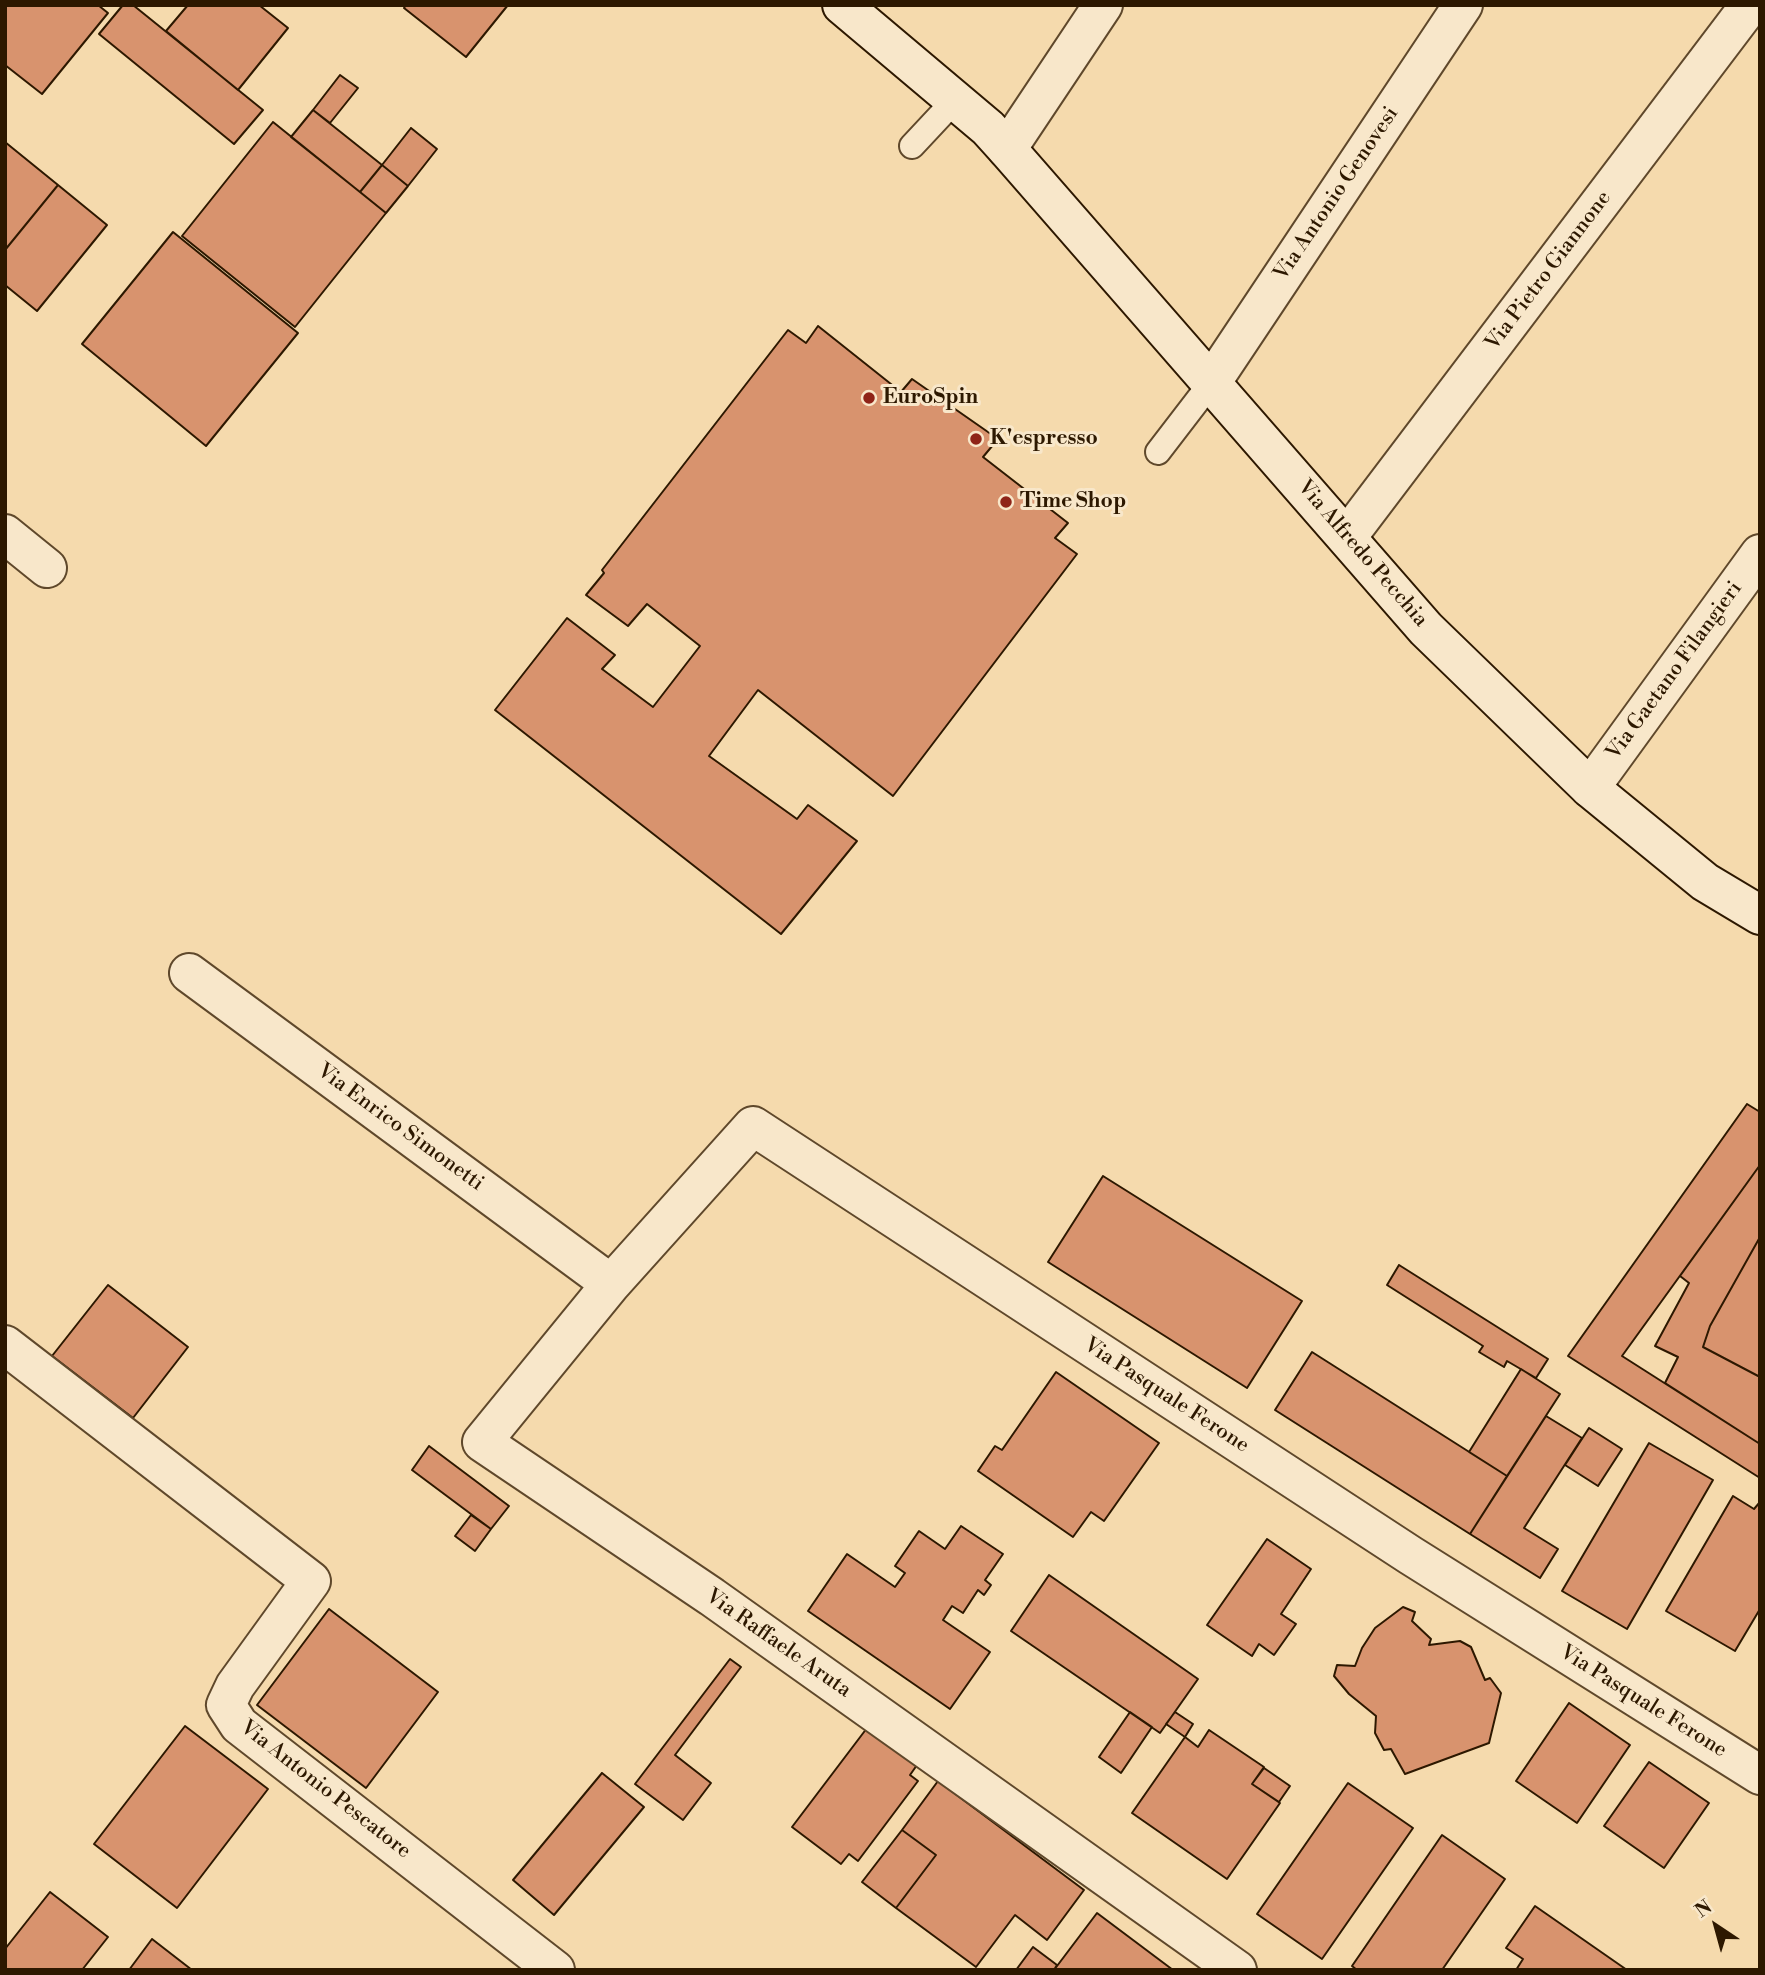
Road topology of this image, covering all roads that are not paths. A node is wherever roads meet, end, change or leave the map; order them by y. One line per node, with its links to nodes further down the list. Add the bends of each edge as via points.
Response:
1 (1103, 5): 7 (street)
2 (1463, 5): 8 (street, Via Antonio Genovesi)
3 (1750, 5): 11 (street, Via Pietro Giannone)
4 (858, 11): 5 (street, Via Alfredo Pecchia)
5 (955, 100): 6 (lane); 7 (street, Via Alfredo Pecchia)
6 (912, 146)
7 (1007, 149): 8 (street, Via Alfredo Pecchia)
8 (1211, 383): 9 (lane); 11 (street, Via Alfredo Pecchia)
9 (1158, 452)
10 (5, 534): 13 (street)
11 (1347, 537): 14 (street, Via Alfredo Pecchia, via 1426,629)
12 (1760, 554): 14 (street, Via Gaetano Filangieri)
13 (47, 568)
14 (1590, 788): 15 (street, Via Alfredo Pecchia, via 1705,882)
15 (1760, 915)
16 (189, 973): 17 (street, Via Enrico Simonetti)
17 (611, 1284): 19 (street, Via Pasquale Ferone, via 753,1126 1387,1540); 21 (street, Via Raffaele Aruta, via 482,1442 712,1597)
18 (5, 1345): 20 (street, Via Antonio Pescatore, via 311,1581 235,1685 226,1705 239,1725)
19 (1760, 1775)
20 (555, 1970)
21 (1237, 1970)

